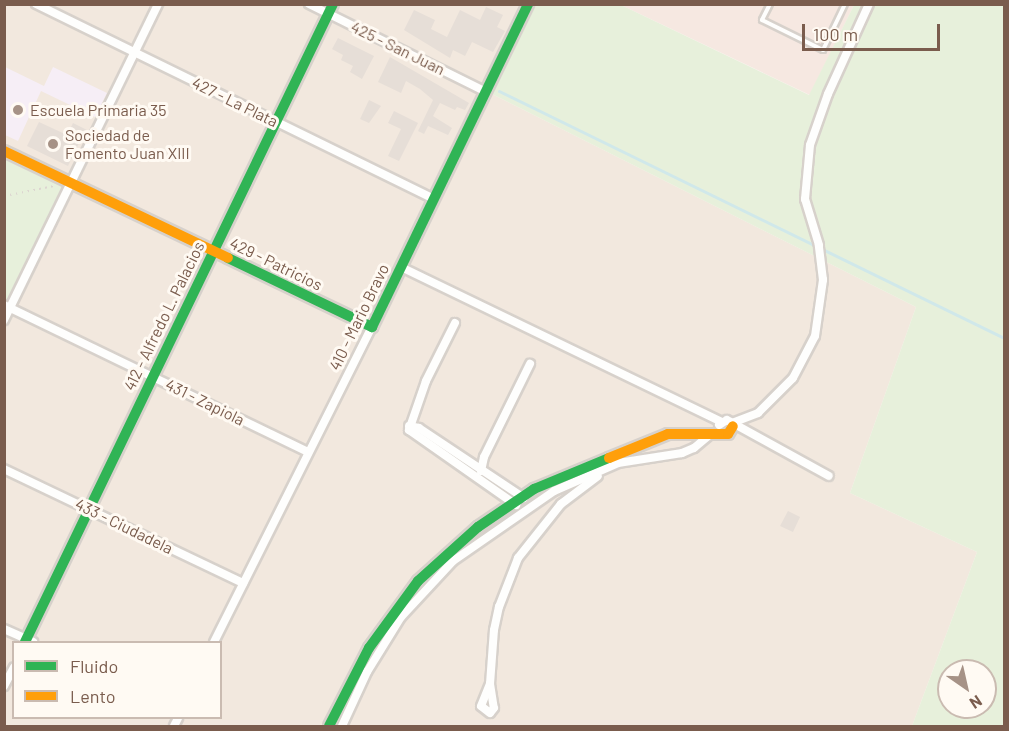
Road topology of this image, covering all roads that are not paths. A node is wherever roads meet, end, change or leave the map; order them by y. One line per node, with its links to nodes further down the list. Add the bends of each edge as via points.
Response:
1 (36, 4): 9 (street, 427 - La Plata)
2 (158, 4): 9 (street)
3 (309, 4): 8 (street, 425 - San Juan)
4 (528, 4): 10 (street, 410 - Mario Bravo)
5 (770, 4): 6 (lane, via 762,20 823,50)
6 (845, 4)
7 (869, 4): 23 (street, via 828,94 810,145 805,199 823,280 815,336 793,378 758,413)
8 (331, 9): 10 (street, 425 - San Juan); 11 (street, 412 - Alfredo L. Palacios)
9 (135, 53): 11 (street, 427 - La Plata); 13 (street)
10 (486, 92): 14 (street, 410 - Mario Bravo)
11 (276, 122): 14 (street, 427 - La Plata); 15 (street, 412 - Alfredo L. Palacios)
12 (4, 151): 13 (street, 429 - Patricios)
13 (71, 183): 15 (street, 429 - Patricios); 17 (street)
14 (434, 199): 16 (street, 410 - Mario Bravo)
15 (213, 250): 20 (street, 429 - Patricios); 22 (street, 412 - Alfredo L. Palacios)
16 (401, 267): 20 (street, 410 - Mario Bravo); 24 (street)
17 (7, 306): 18 (street); 22 (street, 431 - Zapiola)
18 (4, 320)
19 (455, 323): 28 (street, via 409,426 413,434)
20 (372, 327): 25 (street, 410 - Mario Bravo)
21 (530, 364): 28 (street)
22 (151, 376): 25 (street, 431 - Zapiola); 32 (street, 412 - Alfredo L. Palacios)
23 (732, 424): 24 (street, via 728,434); 29 (street)
24 (717, 428): 26 (street, via 668,434); 26 (street, via 682,453)
25 (308, 452): 34 (street, 410 - Mario Bravo)
26 (618, 459): 30 (street); 31 (street); 39 (street, via 561,504 518,558 499,607)
27 (4, 469): 32 (street, 433 - Ciudadela)
28 (479, 473): 30 (street)
29 (829, 476)
30 (518, 498): 31 (street); 33 (street); 41 (street, via 454,546 418,581 369,648)
31 (529, 505): 33 (street)
32 (88, 509): 34 (street, 433 - Ciudadela); 36 (street, 412 - Alfredo L. Palacios)
33 (521, 511): 41 (street, via 453,561 401,617)
34 (243, 583): 37 (street, 410 - Mario Bravo)
35 (4, 629): 36 (street)
36 (28, 641)
37 (214, 641)
38 (12, 671): 40 (street)
39 (490, 684)
40 (4, 686)
41 (334, 726)

